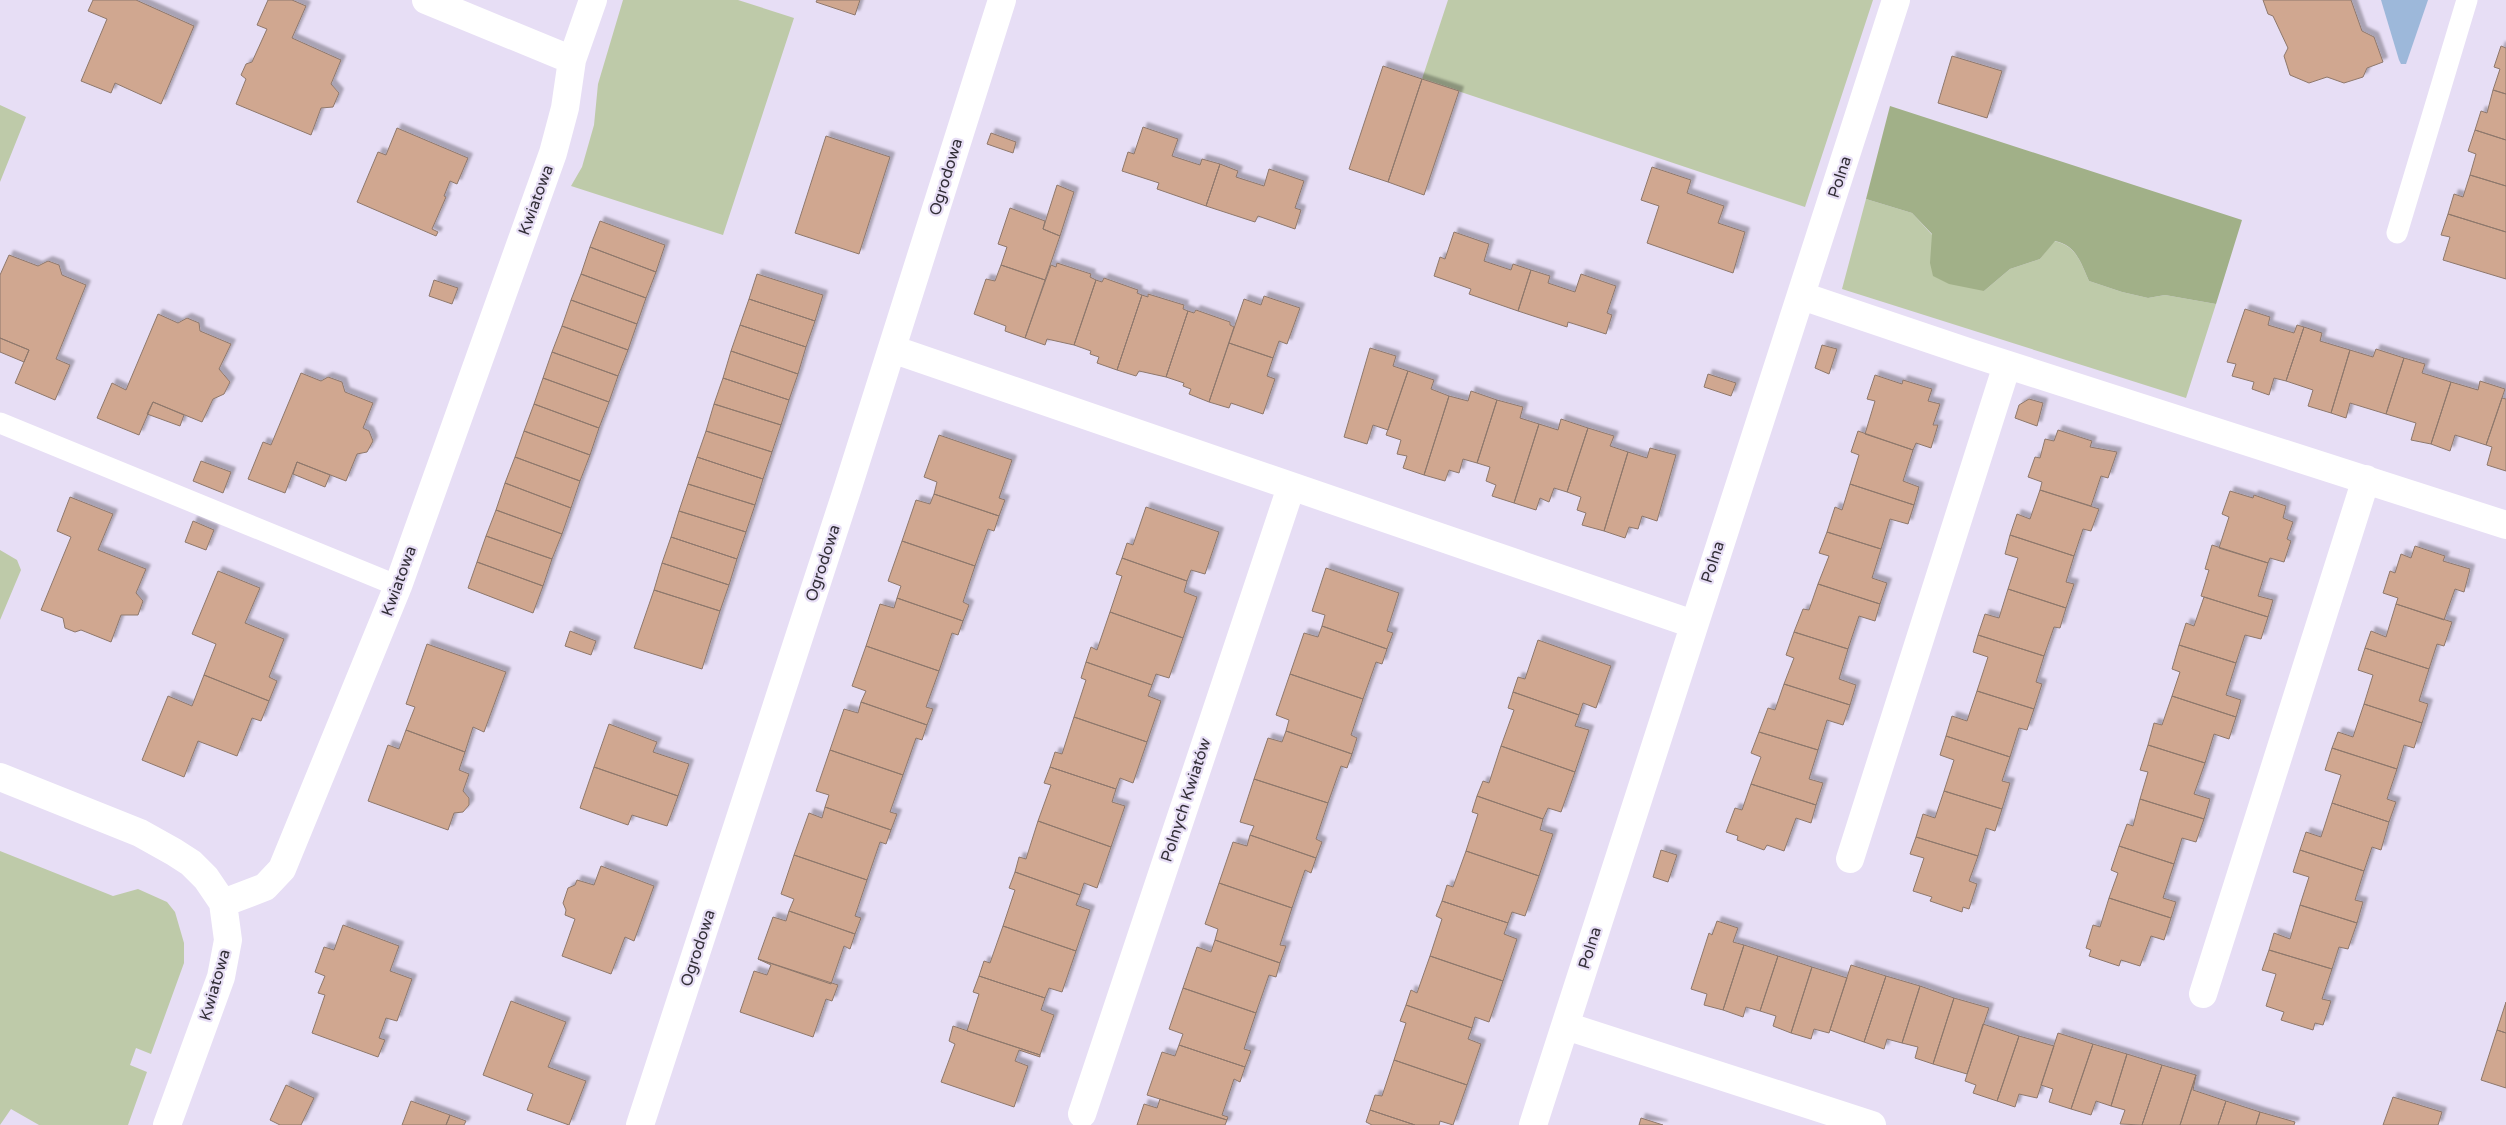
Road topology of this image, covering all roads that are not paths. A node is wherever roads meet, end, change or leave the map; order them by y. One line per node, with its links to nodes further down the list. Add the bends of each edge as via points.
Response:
1 (426, 0): 6 (street)
2 (593, 0): 6 (street, Kwiatowa)
3 (1002, 0): 9 (street, Ogrodowa)
4 (1896, 0): 8 (street, Polna)
5 (2467, 0): 7 (lane)
6 (572, 60): 15 (street, Kwiatowa, via 565,108 553,152)
7 (2397, 233)
8 (1802, 296): 10 (street); 16 (street, Polna)
9 (892, 349): 13 (street); 25 (street, Ogrodowa)
10 (2007, 365): 12 (street); 18 (street)
11 (0, 424): 15 (lane)
12 (2366, 479): 14 (street); 20 (street)
13 (1290, 487): 16 (street); 22 (street, Polnych Kwiatów)
14 (2506, 525)
15 (398, 586): 19 (street, Kwiatowa, via 282,870 264,887)
16 (1693, 624): 21 (street, Polna)
17 (0, 777): 19 (street, via 140,833 174,852 206,878)
18 (1850, 859)
19 (223, 903): 24 (street, Kwiatowa, via 228,940 221,977)
20 (2203, 994)
21 (1566, 1026): 23 (street); 26 (street, Polna)
22 (1082, 1114)
23 (1833, 1119): 27 (street)
24 (167, 1125)
25 (640, 1125)
26 (1533, 1125)
27 (1872, 1125)

